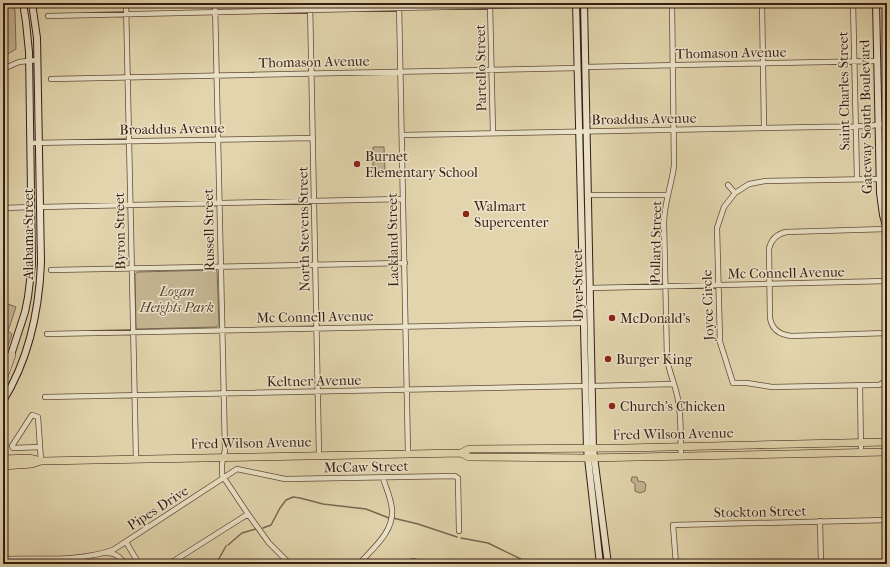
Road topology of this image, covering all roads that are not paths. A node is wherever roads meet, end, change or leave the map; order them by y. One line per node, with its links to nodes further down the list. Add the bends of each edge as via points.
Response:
1 (23, 3): 18 (main road, Alabama Street)
2 (32, 3): 19 (main road, Alabama Street)
3 (126, 3): 16 (street, Byron Street)
4 (216, 3): 15 (street, Russell Street)
5 (310, 3): 14 (street, North Stevens Street)
6 (580, 3): 7 (street); 12 (street); 24 (main road, Dyer Street); 25 (main road, Dyer Street)
7 (641, 3)
8 (672, 3): 23 (street, Pollard Street)
9 (762, 3): 22 (street)
10 (853, 3): 21 (street, Saint Charles Street)
11 (876, 3): 20 (main road, Gateway South Boulevard)
12 (490, 5): 13 (street); 27 (street, Partello Street)
13 (399, 6): 14 (street); 28 (street, Lackland Street)
14 (310, 10): 15 (street); 29 (street, North Stevens Street)
15 (216, 12): 16 (street); 30 (street, Russell Street)
16 (126, 14): 17 (street); 31 (street, Byron Street)
17 (48, 16)
18 (29, 60): 19 (street); 26 (street); 45 (main road, Alabama Street)
19 (37, 60): 46 (main road, Alabama Street)
20 (877, 61): 21 (street, Thomason Avenue); 34 (main road, Gateway South Boulevard)
21 (854, 62): 22 (street, Thomason Avenue); 35 (street, Saint Charles Street)
22 (763, 64): 23 (street, Thomason Avenue); 36 (street)
23 (673, 66): 24 (street, Thomason Avenue); 37 (street, Pollard Street)
24 (585, 67): 39 (main road, Dyer Street)
25 (577, 68): 27 (street, Thomason Avenue); 38 (main road, Dyer Street)
26 (3, 69)
27 (492, 70): 28 (street, Thomason Avenue); 40 (street, Partello Street)
28 (401, 71): 29 (street, Thomason Avenue); 41 (street, Lackland Street)
29 (312, 73): 30 (street, Thomason Avenue); 42 (street, North Stevens Street)
30 (217, 75): 31 (street, Thomason Avenue); 43 (street, Russell Street)
31 (128, 77): 32 (street, Thomason Avenue); 44 (street, Byron Street)
32 (51, 79)
33 (887, 123): 34 (street, Broaddus Avenue)
34 (878, 125): 35 (street, Broaddus Avenue); 48 (main road, Gateway South Boulevard)
35 (856, 126): 36 (street, Broaddus Avenue); 47 (street, Saint Charles Street)
36 (764, 128): 37 (street, Broaddus Avenue)
37 (674, 130): 39 (street, Broaddus Avenue); 51 (street, Pollard Street, via 673,176)
38 (579, 132): 39 (street, Broaddus Avenue); 40 (street, Broaddus Avenue); 52 (main road, Dyer Street)
39 (586, 132): 53 (main road, Dyer Street)
40 (493, 133): 41 (street, Broaddus Avenue)
41 (402, 135): 54 (street, Lackland Street)
42 (313, 138): 43 (street, Broaddus Avenue); 55 (street, North Stevens Street)
43 (218, 140): 44 (street, Broaddus Avenue); 56 (street, Russell Street)
44 (129, 141): 46 (street, Broaddus Avenue); 57 (street, Byron Street)
45 (31, 143): 46 (street, Broaddus Avenue); 59 (main road, Alabama Street)
46 (39, 143): 58 (main road, Alabama Street)
47 (857, 179): 48 (street, Joyce Circle); 50 (street, Joyce Circle, via 766,181 749,184)
48 (879, 179): 62 (main road, Gateway South Boulevard, via 880,201)
49 (728, 185): 50 (street)
50 (735, 193): 71 (street, Joyce Circle, via 724,207 717,228)
51 (667, 194): 53 (street); 72 (street, Pollard Street, via 664,212)
52 (580, 195): 61 (main road, via 584,198 585,215); 66 (main road, Dyer Street)
53 (588, 195): 61 (main road, Dyer Street)
54 (403, 199): 55 (street); 63 (street, Lackland Street)
55 (314, 201): 56 (street); 64 (street, North Stevens Street)
56 (220, 203): 57 (street); 65 (street, Russell Street)
57 (130, 205): 58 (street); 67 (street, Byron Street)
58 (40, 206): 96 (main road, Alabama Street, via 40,288 35,319 19,371)
59 (32, 207): 60 (street); 82 (main road, Alabama Street, via 32,264 28,297)
60 (3, 208)
61 (589, 221): 73 (main road, Dyer Street)
62 (887, 230): 70 (street, via 795,231 780,234 769,246)
63 (405, 263): 64 (street); 75 (street, Lackland Street)
64 (316, 264): 65 (street); 76 (street, North Stevens Street)
65 (221, 266): 67 (street); 77 (street, Russell Street)
66 (582, 267): 73 (main road, via 587,287); 74 (main road, Dyer Street)
67 (132, 269): 68 (street); 78 (street, Byron Street)
68 (51, 270)
69 (887, 281): 70 (street, Mc Connell Avenue)
70 (770, 284): 71 (street, Mc Connell Avenue); 79 (street, via 771,321 773,327 781,334 792,336)
71 (718, 285): 72 (street, Mc Connell Avenue); 90 (street, Joyce Circle, via 720,342 733,383 772,387)
72 (666, 286): 73 (street, Mc Connell Avenue); 87 (street, Pollard Street, via 667,358)
73 (590, 288): 81 (main road, Dyer Street)
74 (583, 323): 75 (street, Mc Connell Avenue); 81 (main road, via 587,324); 83 (main road, Dyer Street)
75 (406, 326): 76 (street, Mc Connell Avenue); 91 (street, Lackland Street)
76 (317, 328): 77 (street, Mc Connell Avenue); 92 (street, North Stevens Street)
77 (222, 330): 78 (street, Mc Connell Avenue); 93 (street, Russell Street)
78 (133, 332): 80 (street, Mc Connell Avenue); 94 (street, Byron Street)
79 (887, 333)
80 (47, 334)
81 (591, 342): 89 (main road, Dyer Street)
82 (12, 355): 84 (main road, Alabama Street); 85 (main road)
83 (584, 369): 88 (main road, Dyer Street); 89 (main road, via 588,384)
84 (3, 371)
85 (3, 380)
86 (887, 380): 90 (street, Joyce Circle, via 879,385)
87 (673, 384): 89 (street); 99 (street, Pollard Street, via 680,408)
88 (585, 386): 91 (street, Keltner Avenue); 102 (main road, Dyer Street)
89 (592, 386): 102 (main road, Dyer Street)
90 (860, 386): 97 (street)
91 (407, 390): 92 (street, Keltner Avenue); 104 (street, Lackland Street)
92 (318, 392): 93 (street, Keltner Avenue); 107 (street, North Stevens Street)
93 (224, 394): 94 (street, Keltner Avenue); 108 (street, Russell Street)
94 (135, 396): 95 (street, Keltner Avenue); 113 (street, Byron Street)
95 (44, 397)
96 (3, 401)
97 (861, 442): 98 (main road, Fred Wilson Avenue); 99 (main road, Fred Wilson Avenue); 106 (street)
98 (887, 442)
99 (680, 446): 102 (main road, Fred Wilson Avenue); 109 (street, Pollard Street)
100 (40, 447): 101 (street); 101 (street, via 38,417 32,415 12,444); 114 (street)
101 (13, 448): 112 (street)
102 (590, 449): 105 (main road, Fred Wilson Avenue, via 469,449); 111 (main road, Dyer Street)
103 (887, 452): 106 (main road, Fred Wilson Avenue)
104 (408, 453): 105 (main road, Fred Wilson Avenue); 107 (main road, Fred Wilson Avenue)
105 (461, 453): 111 (main road, Fred Wilson Avenue, via 469,457)
106 (861, 453): 109 (main road, Fred Wilson Avenue)
107 (319, 455): 108 (main road, Fred Wilson Avenue)
108 (223, 457): 113 (main road, Fred Wilson Avenue); 116 (street, Russell Street)
109 (681, 457): 111 (main road, Fred Wilson Avenue)
110 (3, 458): 112 (main road, Fred Wilson Avenue)
111 (590, 458): 132 (main road, Dyer Street); 133 (main road, Dyer Street)
112 (12, 459): 114 (main road, Fred Wilson Avenue, via 30,458)
113 (136, 459): 114 (main road, Fred Wilson Avenue)
114 (42, 461): 115 (main road, Fred Wilson Avenue)
115 (3, 466)
116 (224, 478): 117 (street, McCaw Street, via 237,469 281,479); 118 (street); 122 (street, Pipes Drive)
117 (383, 478): 121 (street, McCaw Street, via 456,476); 129 (street, via 392,508 390,525 384,536)
118 (248, 514): 127 (street); 128 (street, via 271,545)
119 (887, 520): 120 (street, Stockton Street)
120 (820, 521): 134 (street, Stockton Street, via 673,525); 135 (street)
121 (459, 531)
122 (126, 542): 123 (street, Pipes Drive); 126 (street)
123 (103, 553): 124 (street, Pipes Drive, via 79,558); 125 (street, via 113,553)
124 (3, 559)
125 (125, 564)
126 (139, 564)
127 (168, 564)
128 (290, 564)
129 (359, 564)
130 (404, 564): 131 (street, via 413,561)
131 (424, 564)
132 (600, 564)
133 (608, 564)
134 (676, 564)
135 (821, 564)

